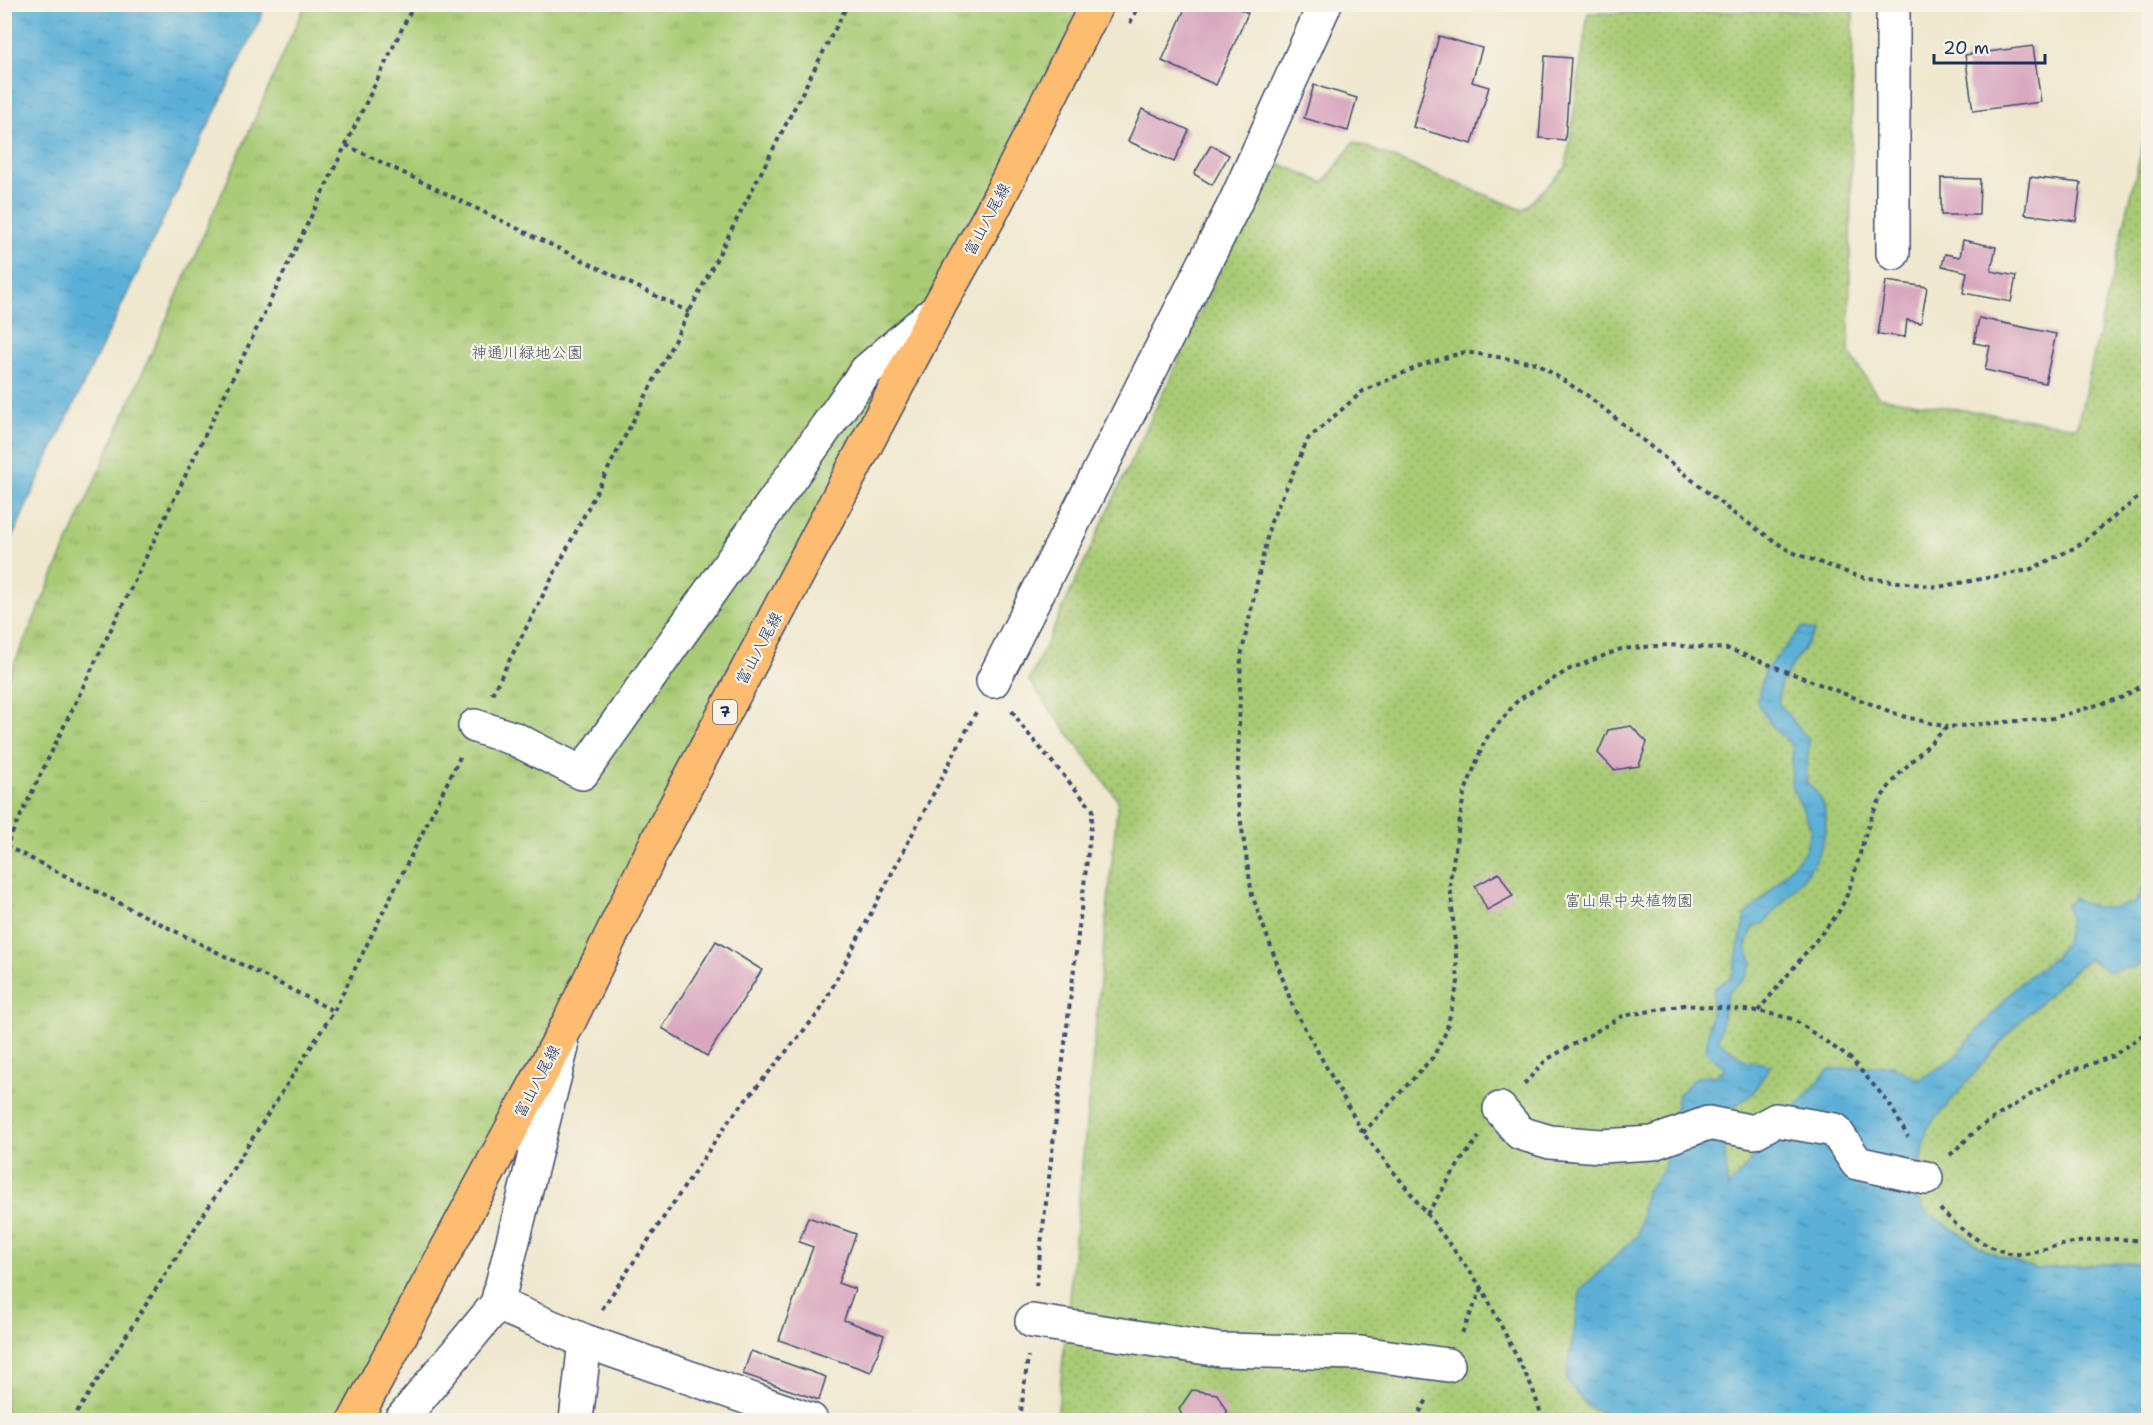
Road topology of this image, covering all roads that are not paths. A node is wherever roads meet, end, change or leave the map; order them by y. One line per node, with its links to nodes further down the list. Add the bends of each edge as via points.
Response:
1 (1097, 4): 5 (main road, 富山八尾線 / 7, via 989,217)
2 (1325, 4): 6 (street, via 1234,203)
3 (1893, 4): 4 (street)
4 (1893, 253)
5 (938, 308): 7 (street, via 866,371 582,773 515,738); 8 (main road, 富山八尾線 / 7, via 657,841)
6 (993, 681)
7 (475, 726)
8 (569, 1022): 11 (street); 15 (main road, 富山八尾線 / 7)
9 (1500, 1109): 10 (street, via 1520,1133 1550,1142 1600,1146 1653,1143 1708,1123 1754,1132 1776,1120 1835,1130 1857,1163)
10 (1926, 1178)
11 (497, 1304): 13 (street); 16 (street)
12 (1032, 1321): 14 (street, via 1220,1350 1361,1353)
13 (585, 1341): 17 (street); 18 (street)
14 (1448, 1365)
15 (355, 1420)
16 (401, 1420)
17 (576, 1420)
18 (811, 1420)

